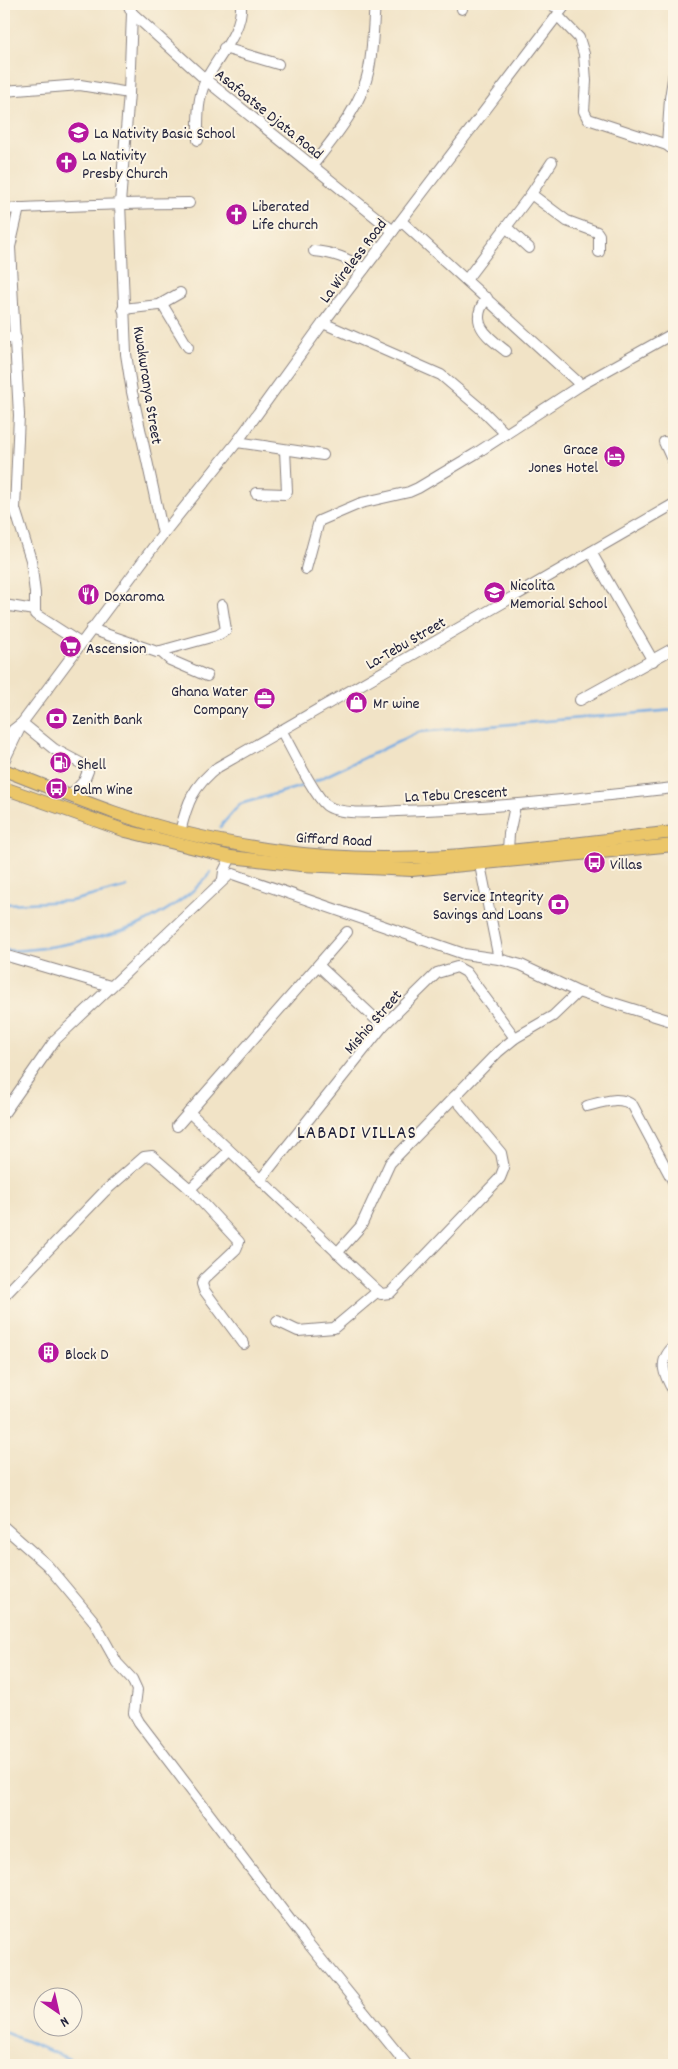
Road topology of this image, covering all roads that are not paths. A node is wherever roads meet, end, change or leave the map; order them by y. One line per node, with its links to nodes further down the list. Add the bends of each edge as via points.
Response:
1 (241, 4): 6 (street, via 241,20)
2 (376, 4): 15 (street, via 369,71 338,132)
3 (548, 4): 5 (street)
4 (130, 9): 9 (street, Asafoatse Djata Road); 11 (street, Kwakwranya Street)
5 (562, 10): 13 (street, via 579,38 584,54 584,111 588,119); 21 (street, La Wireless Road)
6 (224, 48): 7 (street); 9 (street)
7 (278, 64)
8 (674, 73): 13 (street, via 670,98)
9 (206, 80): 12 (street, via 199,100); 15 (street, Asafoatse Djata Road)
10 (4, 91): 11 (street, via 80,85)
11 (129, 93): 17 (street, Kwakwranya Street)
12 (198, 140)
13 (670, 148)
14 (552, 162): 16 (street)
15 (312, 166): 23 (street, Asafoatse Djata Road)
16 (531, 194): 22 (street); 26 (street, via 567,221 597,232)
17 (120, 203): 18 (street); 19 (street); 32 (street, Kwakwranya Street)
18 (189, 203)
19 (19, 208): 20 (street); 36 (street, via 10,247)
20 (4, 209)
21 (401, 221): 23 (street, La Wireless Road); 28 (street)
22 (506, 227): 24 (street); 28 (street)
23 (393, 231): 27 (street, La Wireless Road)
24 (529, 248)
25 (314, 251): 27 (street, via 349,259)
26 (599, 252)
27 (364, 269): 33 (street, La Wireless Road)
28 (466, 280): 30 (street)
29 (180, 293): 31 (street)
30 (487, 298): 38 (street, via 480,316 482,331); 39 (street)
31 (162, 304): 32 (street); 37 (street)
32 (124, 309): 50 (street, Kwakwranya Street, via 132,392)
33 (323, 323): 40 (street, via 442,375); 41 (street, La Wireless Road)
34 (674, 333): 39 (street)
35 (4, 338): 36 (street)
36 (16, 338): 49 (street, via 19,415)
37 (188, 347)
38 (506, 351)
39 (581, 385): 40 (street)
40 (506, 434): 52 (street, via 409,492 361,502 319,521)
41 (237, 442): 43 (street); 50 (street, La Wireless Road)
42 (664, 442): 45 (street)
43 (285, 450): 44 (street); 46 (street, via 288,491 285,494)
44 (323, 455)
45 (674, 464)
46 (256, 493)
47 (674, 504): 51 (street, La-Tebu Street)
48 (4, 509): 49 (street)
49 (15, 509): 55 (street, via 31,560)
50 (162, 534): 56 (street)
51 (591, 552): 60 (street); 64 (street, La-Tebu Street)
52 (306, 569)
53 (4, 605): 55 (street)
54 (222, 605): 59 (street, via 226,630)
55 (34, 610): 57 (street, via 37,616)
56 (91, 629): 57 (street); 59 (street, via 152,652)
57 (80, 643): 63 (street)
58 (674, 648): 60 (street)
59 (160, 651): 61 (street, via 170,660)
60 (653, 660): 62 (street)
61 (207, 676)
62 (580, 700)
63 (22, 723): 65 (street, via 13,730); 66 (street); 70 (street, via 54,749 88,770 84,781)
64 (281, 730): 71 (street, La Tebu Crescent, via 317,794 326,805 336,810); 72 (street, La-Tebu Street, via 218,767 199,783 189,801)
65 (4, 745)
66 (4, 761)
67 (4, 770): 70 (main road, Giffard Road)
68 (674, 788): 71 (street, La Tebu Crescent)
69 (4, 789): 76 (main road, Giffard Road, via 126,831)
70 (70, 796): 72 (main road, Giffard Road)
71 (515, 806): 75 (street)
72 (180, 832): 75 (main road, Giffard Road, via 280,851 351,857)
73 (674, 832): 75 (main road, Giffard Road)
74 (674, 845): 77 (main road, Giffard Road)
75 (508, 850)
76 (231, 857): 77 (main road, Giffard Road, via 347,868 412,870); 78 (street)
77 (480, 865): 81 (street)
78 (223, 879): 81 (street, via 234,874 464,954); 83 (street)
79 (348, 932): 82 (street)
80 (4, 956): 83 (street)
81 (499, 959): 84 (street, via 521,965)
82 (319, 966): 86 (street); 90 (street)
83 (110, 986): 91 (street, via 55,1040)
84 (578, 992): 85 (street); 87 (street, via 553,1016)
85 (674, 1022)
86 (383, 1026): 87 (street, Mishio Street, via 437,973 457,967 466,972); 94 (street, Mishio Street)
87 (515, 1038): 88 (street)
88 (454, 1097): 97 (street, via 390,1164 361,1226); 98 (street, via 501,1153 504,1168 500,1178 390,1293)
89 (587, 1106): 95 (street, via 609,1100 628,1102 633,1106)
90 (188, 1112): 92 (street); 93 (street)
91 (4, 1113)
92 (177, 1126)
93 (229, 1151): 94 (street); 96 (street)
94 (261, 1179): 97 (street)
95 (674, 1183)
96 (190, 1189): 99 (street, via 152,1156 144,1158 104,1192); 101 (street, via 239,1242 202,1284)
97 (338, 1253): 98 (street)
98 (378, 1291): 100 (street, via 334,1328 298,1331)
99 (4, 1296)
100 (277, 1322)
101 (244, 1344)
102 (674, 1346): 103 (street, via 664,1362 664,1372)
103 (674, 1392)
104 (4, 1527): 105 (street, via 47,1565 93,1620 117,1663 132,1679 137,1690 134,1713 139,1722 299,1932)
105 (407, 2065)

